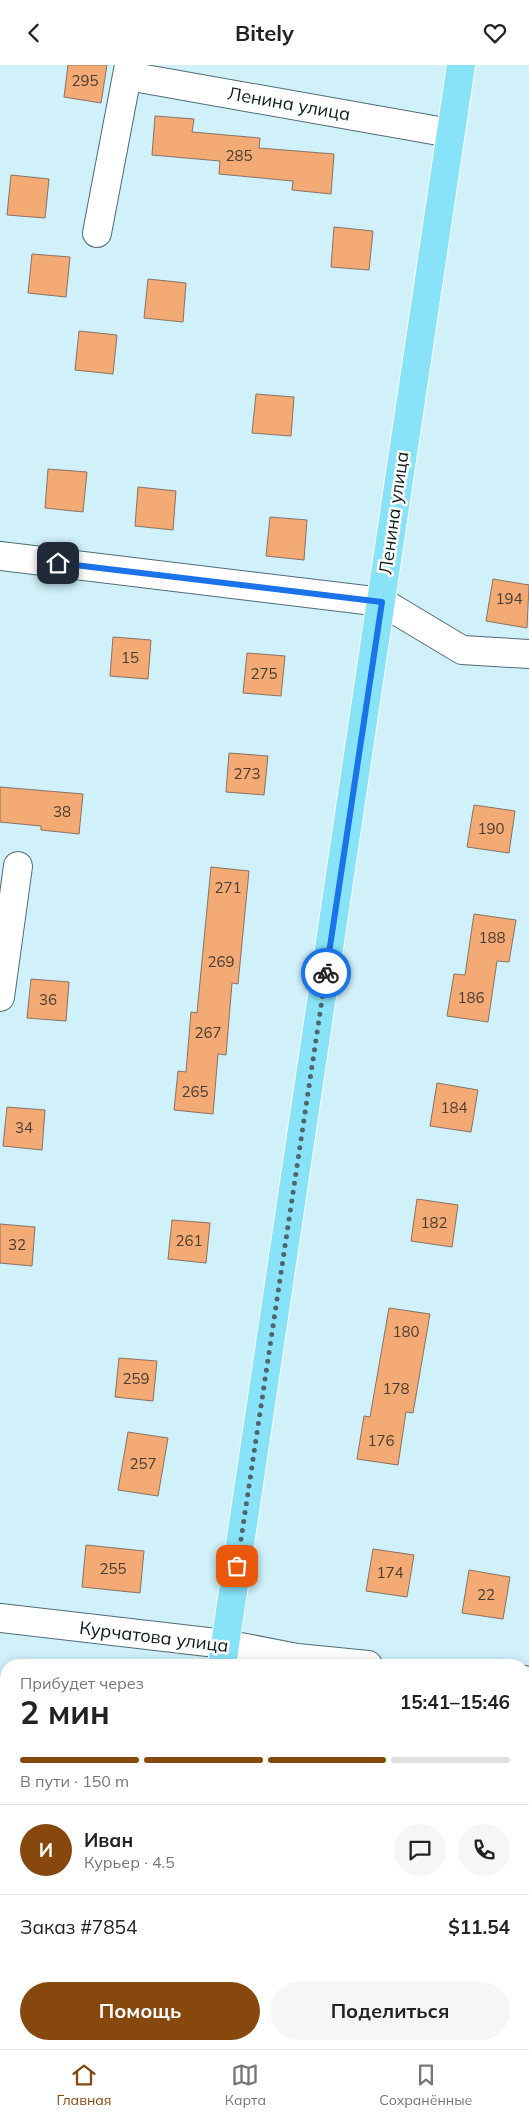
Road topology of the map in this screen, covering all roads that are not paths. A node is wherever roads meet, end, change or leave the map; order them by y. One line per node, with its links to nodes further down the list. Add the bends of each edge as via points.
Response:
1 (461, 65): 3 (main road, Ленина улица)
2 (129, 70): 3 (street, Ленина улица); 4 (street, Ленина улица)
3 (450, 133): 6 (main road, Ленина улица)
4 (97, 233)
5 (0, 556): 6 (street)
6 (382, 602): 7 (street, via 462,651); 11 (main road, Ленина улица)
7 (529, 654)
8 (18, 866): 9 (street)
9 (0, 997)
10 (0, 1618): 11 (street, Курчатова улица)
11 (223, 1655): 12 (street, Курчатова улица)
12 (307, 1659)

